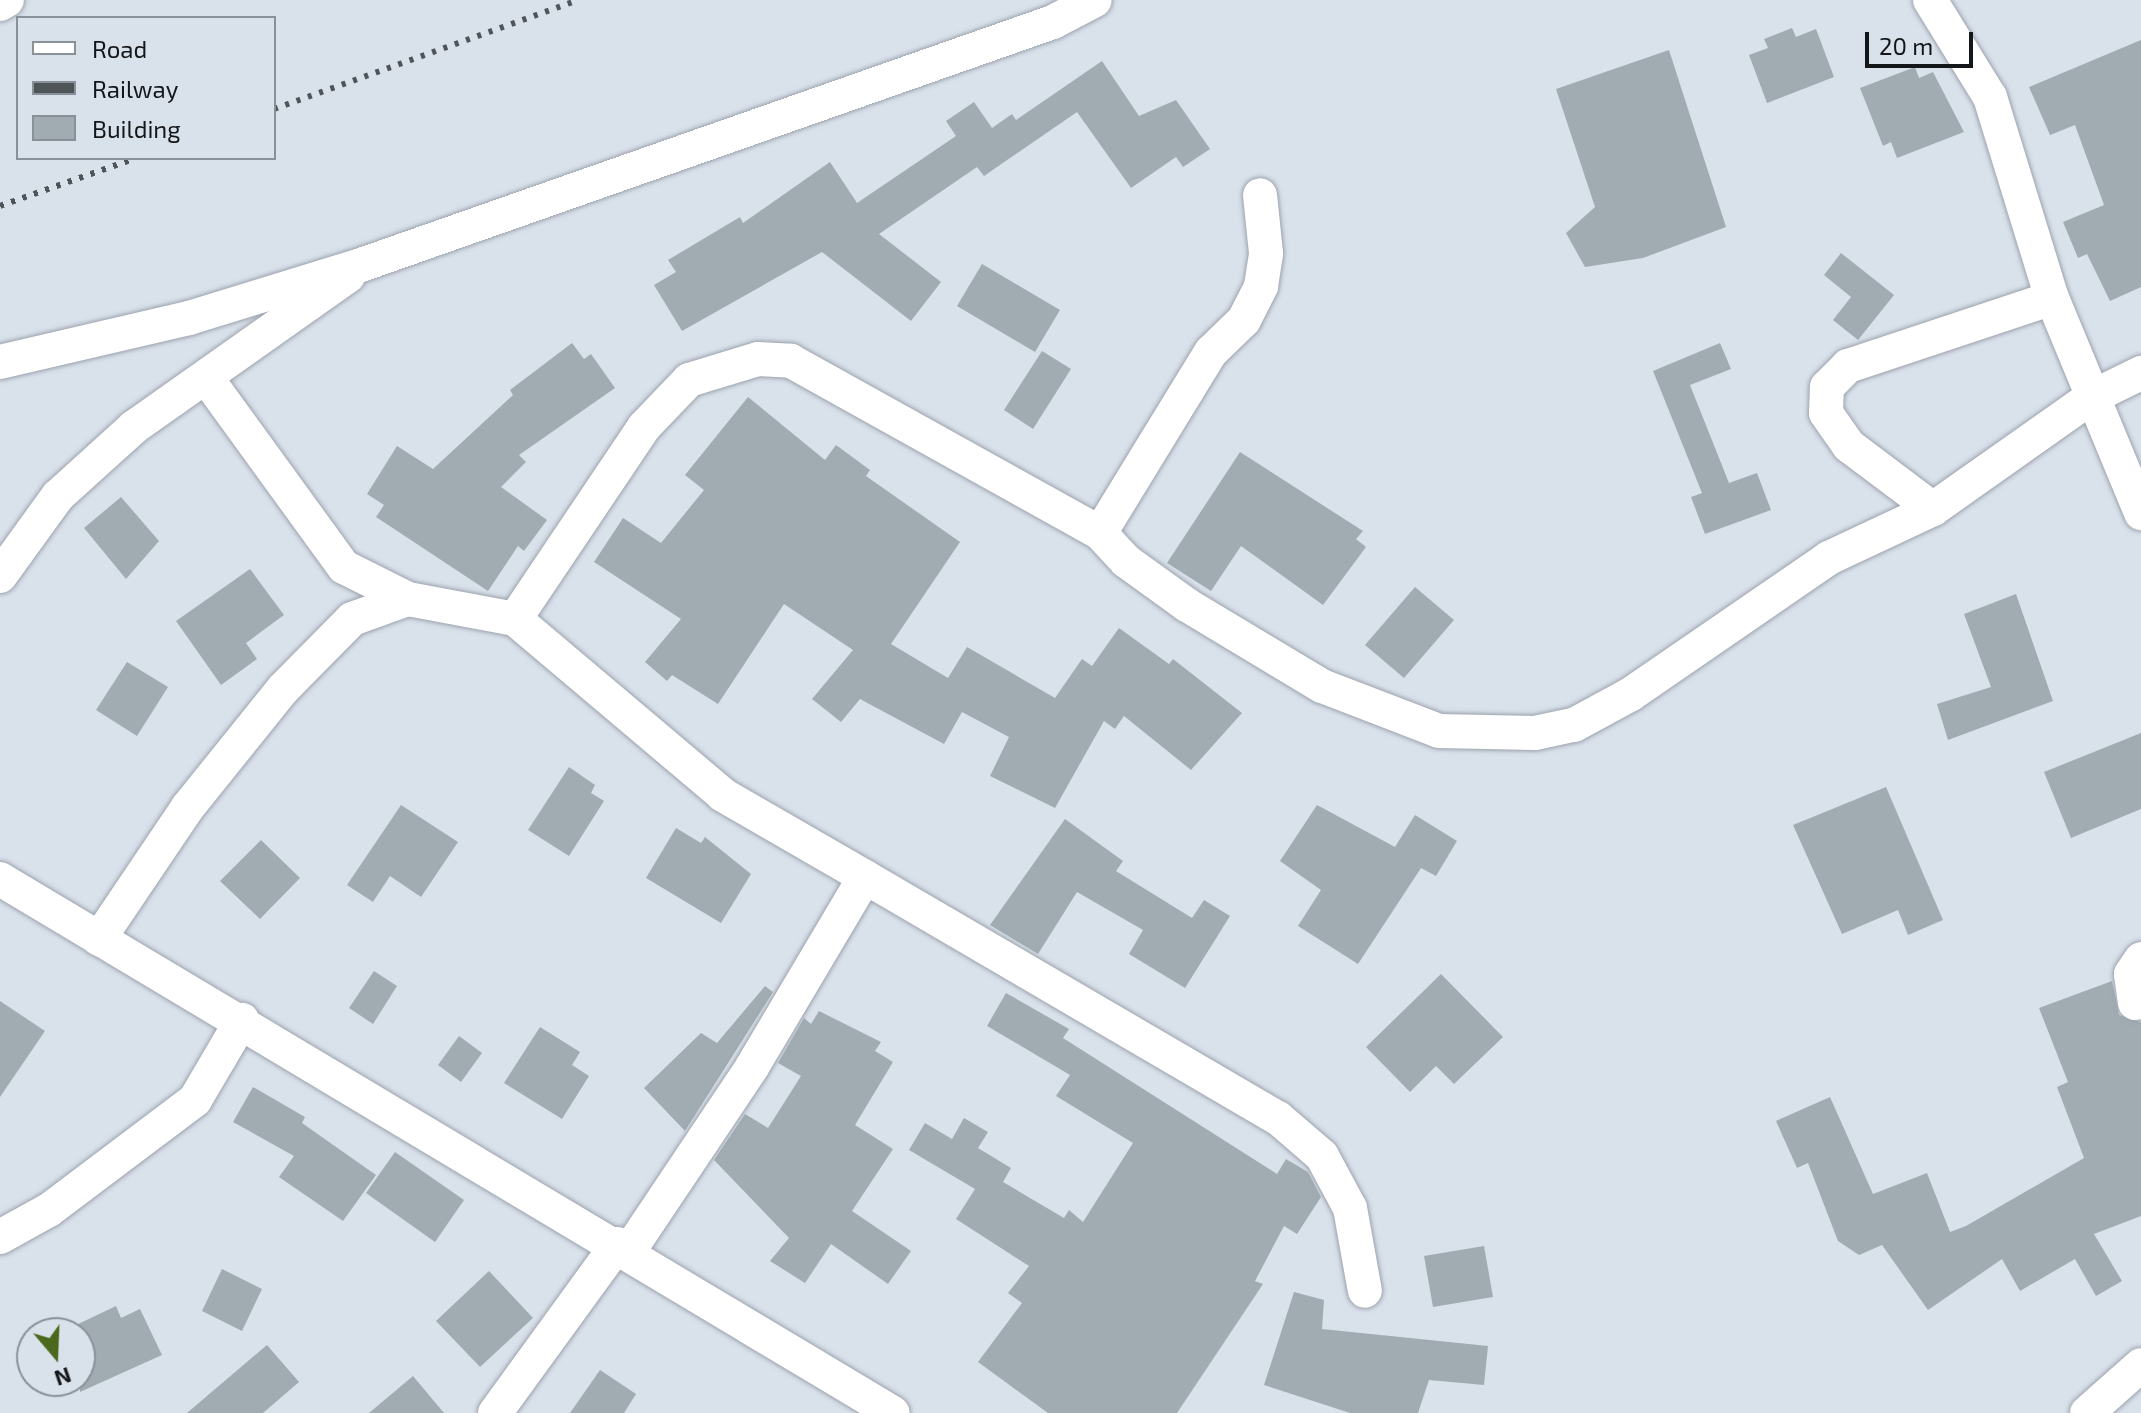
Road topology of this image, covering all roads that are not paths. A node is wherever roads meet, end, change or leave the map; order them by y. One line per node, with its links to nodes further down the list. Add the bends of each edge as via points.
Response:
1 (7, 0): 4 (street)
2 (1095, 0): 6 (street, via 1053,22)
3 (1930, 0): 7 (street, via 1990,97)
4 (0, 4)
5 (1260, 195): 14 (street, via 1266,253 1261,286 1244,320 1211,352)
6 (361, 265): 8 (street, via 189,318); 10 (street)
7 (2052, 298): 11 (street); 12 (street, via 1848,366 1827,387 1826,413 1849,446)
8 (0, 362)
9 (2141, 373): 11 (street)
10 (208, 380): 15 (street); 16 (street, via 134,427 58,496)
11 (2092, 397): 12 (street); 13 (street)
12 (1933, 509): 14 (street, via 1829,558 1631,694 1574,725 1476,736 1379,713 1322,686 1187,605)
13 (2141, 513)
14 (1100, 533): 19 (street, via 791,361 758,359 689,380 644,427)
15 (344, 567): 17 (street); 18 (street)
16 (0, 576)
17 (408, 599): 18 (street); 19 (street)
18 (352, 619): 22 (street, via 232,748)
19 (515, 619): 20 (street, via 723,795)
20 (865, 877): 27 (street, via 752,1067); 28 (street, via 1278,1118 1322,1156 1350,1208)
21 (0, 879): 22 (street)
22 (99, 939): 25 (street)
23 (2141, 959): 24 (street, via 2131,974)
24 (2135, 1003)
25 (242, 1020): 26 (street, via 195,1100 49,1210); 27 (street)
26 (0, 1237)
27 (623, 1247): 30 (street); 31 (street)
28 (1365, 1291)
29 (2141, 1365): 32 (street)
30 (495, 1413)
31 (893, 1413)
32 (2087, 1413)

